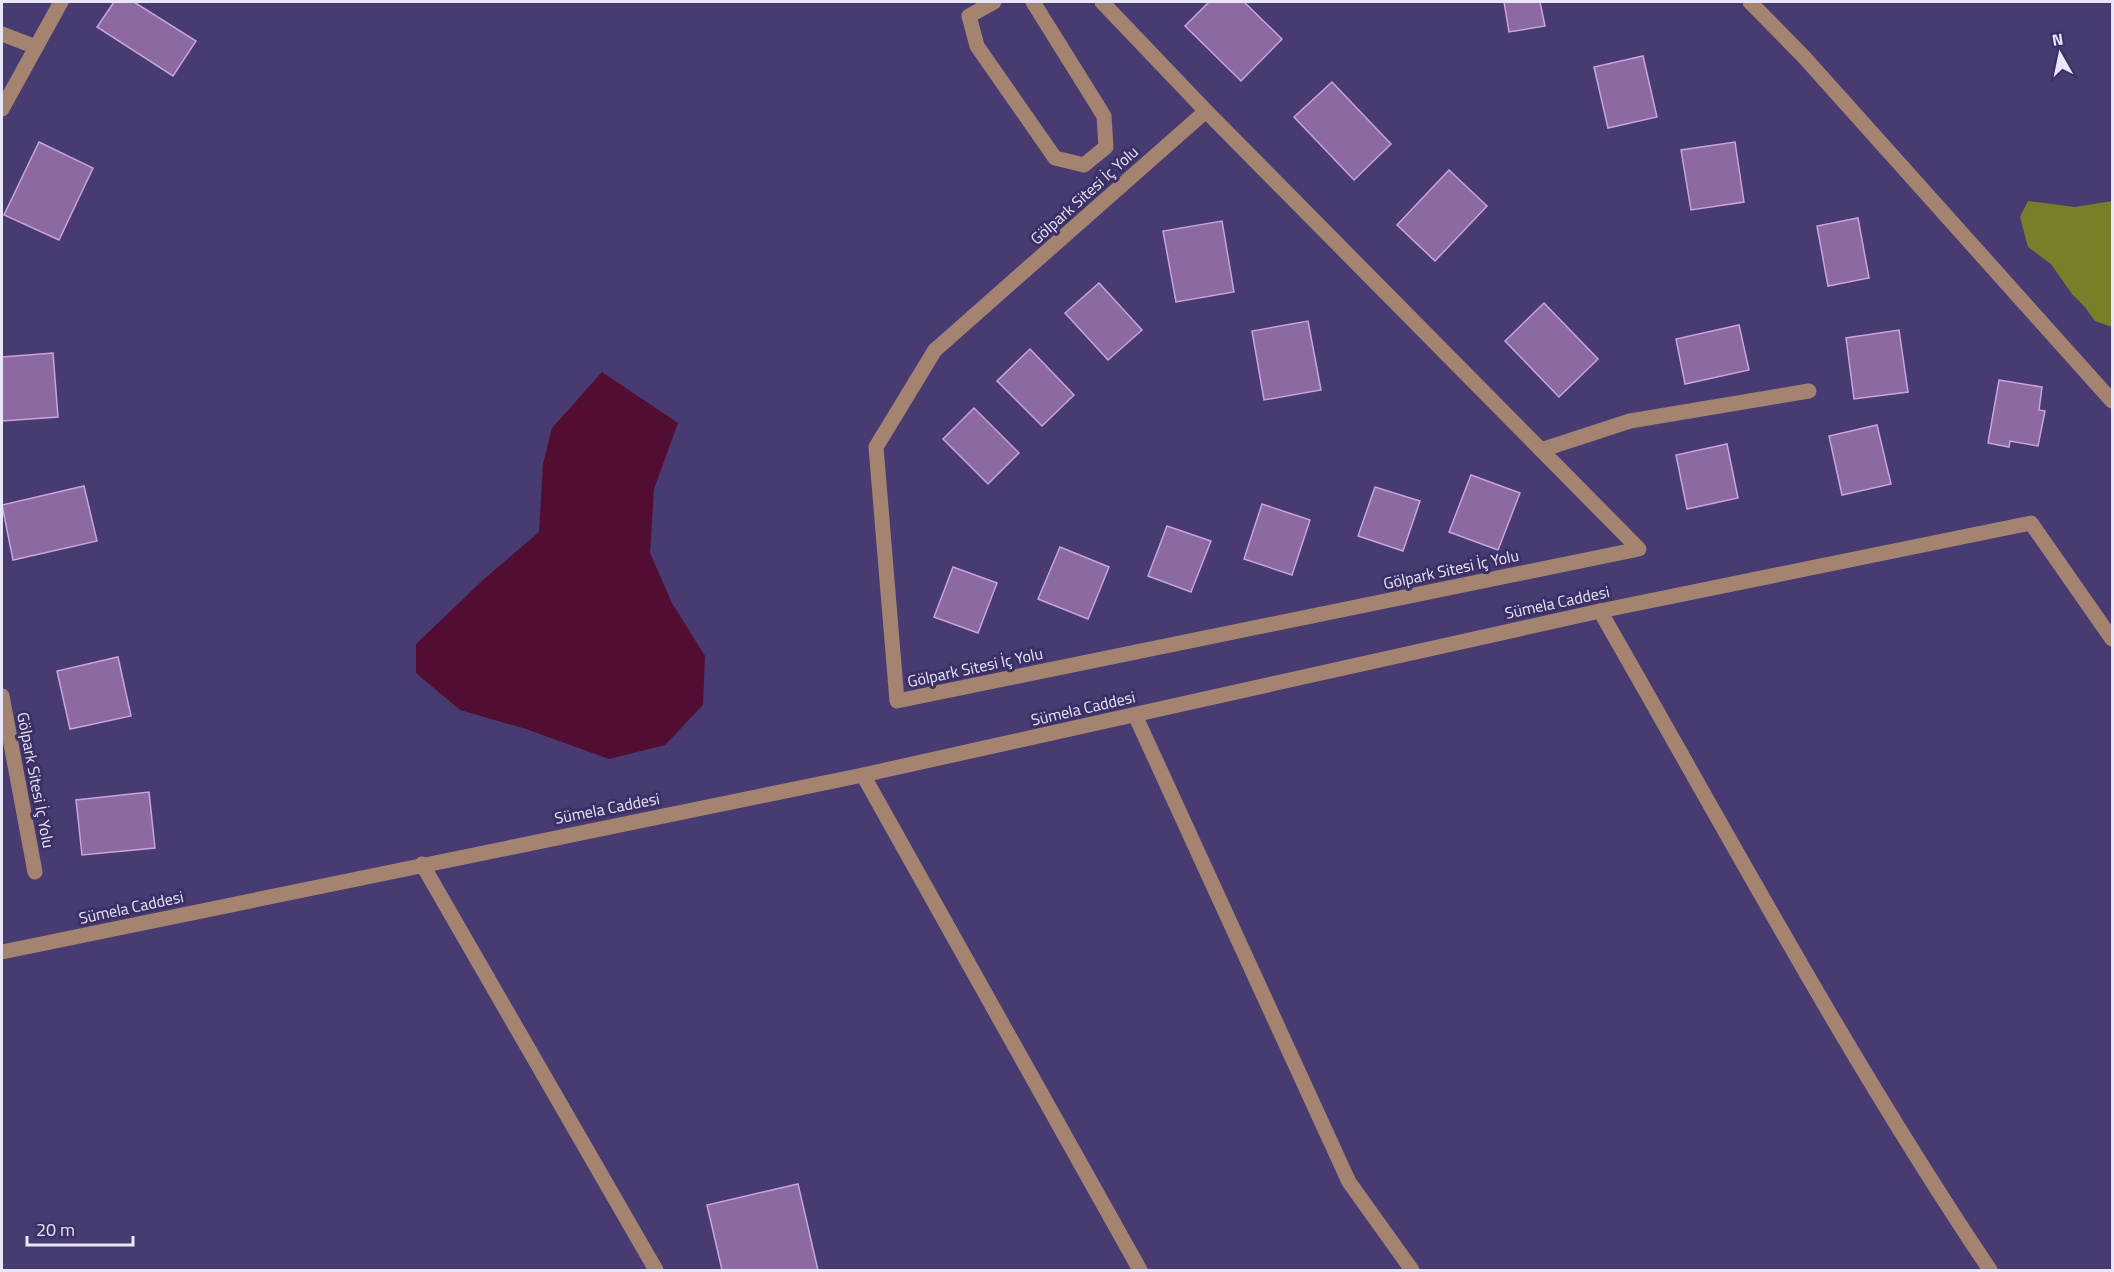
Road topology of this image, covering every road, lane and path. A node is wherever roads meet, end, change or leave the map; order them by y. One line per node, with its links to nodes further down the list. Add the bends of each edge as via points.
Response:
1 (61, 2): 7 (street)
2 (994, 2): 3 (street, via 969,16 977,46 1055,158 1084,165 1106,147 1104,116)
3 (1033, 2)
4 (1102, 2): 9 (street, Gölpark Sitesi İç Yolu)
5 (1750, 2): 11 (street, via 1804,57)
6 (2, 34): 7 (street)
7 (36, 47): 8 (street)
8 (2, 109)
9 (1206, 111): 12 (street, Gölpark Sitesi İç Yolu); 12 (street, Gölpark Sitesi İç Yolu, via 935,350 876,447 897,701 1639,549)
10 (1809, 391): 12 (street, via 1630,422)
11 (2112, 401)
12 (1541, 450)
13 (1600, 611): 14 (street, Sümela Caddesi, via 2031,523); 16 (street, Sümela Caddesi); 25 (street, via 1872,1086)
14 (2112, 639)
15 (2, 696): 17 (street, Gölpark Sitesi İç Yolu)
16 (1135, 715): 18 (street, Sümela Caddesi); 24 (street, via 1349,1182)
17 (5, 731): 20 (street, Gölpark Sitesi İç Yolu)
18 (863, 775): 19 (street, Sümela Caddesi); 23 (street)
19 (422, 864): 21 (street, Sümela Caddesi); 22 (street)
20 (35, 872)
21 (2, 952)
22 (656, 1270)
23 (1140, 1270)
24 (1412, 1270)
25 (1990, 1270)

